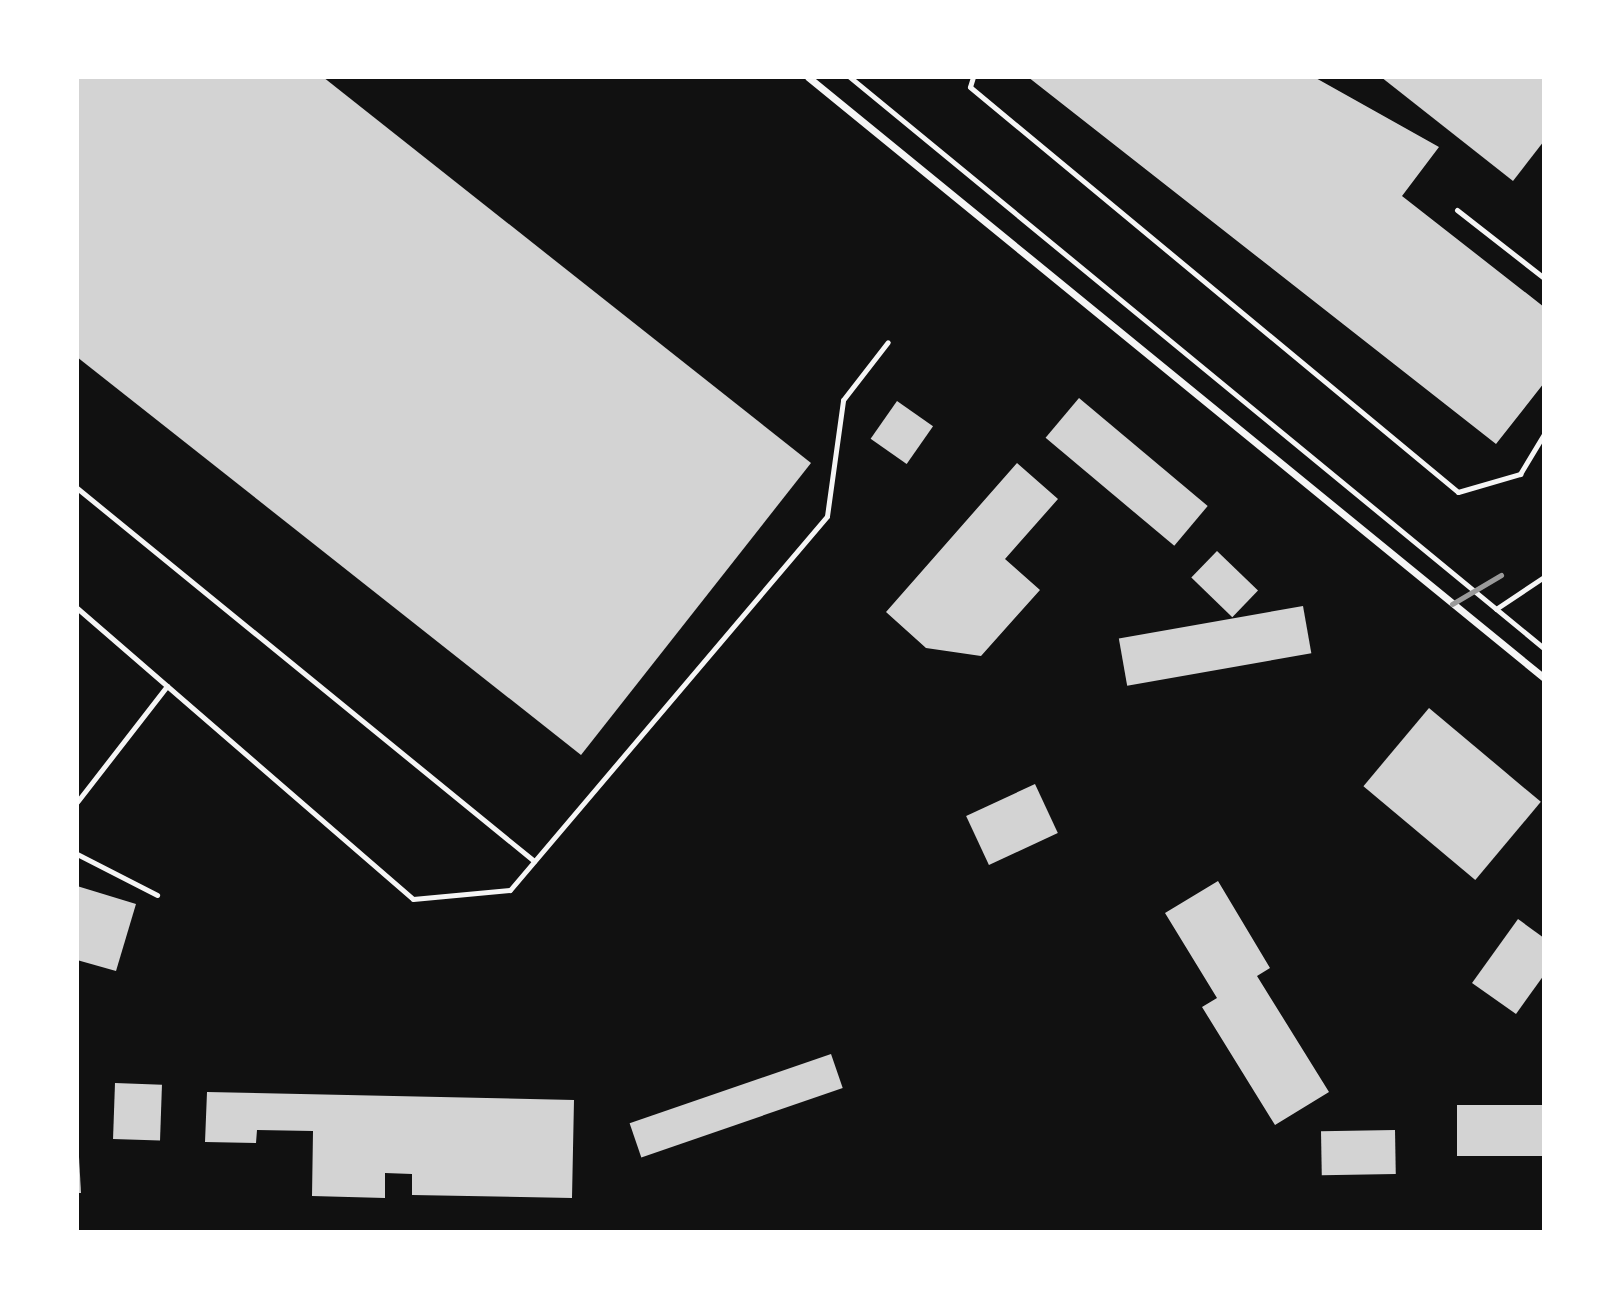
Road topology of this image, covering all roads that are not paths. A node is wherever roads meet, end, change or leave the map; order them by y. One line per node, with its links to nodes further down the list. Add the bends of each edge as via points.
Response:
1 (808, 77): 9 (street)
2 (973, 77): 6 (lane, via 970,87 1458,492 1520,474)
3 (1457, 210): 4 (lane)
4 (1544, 278)
5 (888, 342): 13 (lane, via 843,400 827,516)
6 (1544, 434)
7 (77, 488): 13 (lane)
8 (77, 608): 10 (lane)
9 (1544, 678)
10 (167, 686): 11 (lane); 13 (lane, via 413,899 510,890)
11 (77, 802)
12 (77, 854): 14 (lane)
13 (534, 861)
14 (157, 895)

